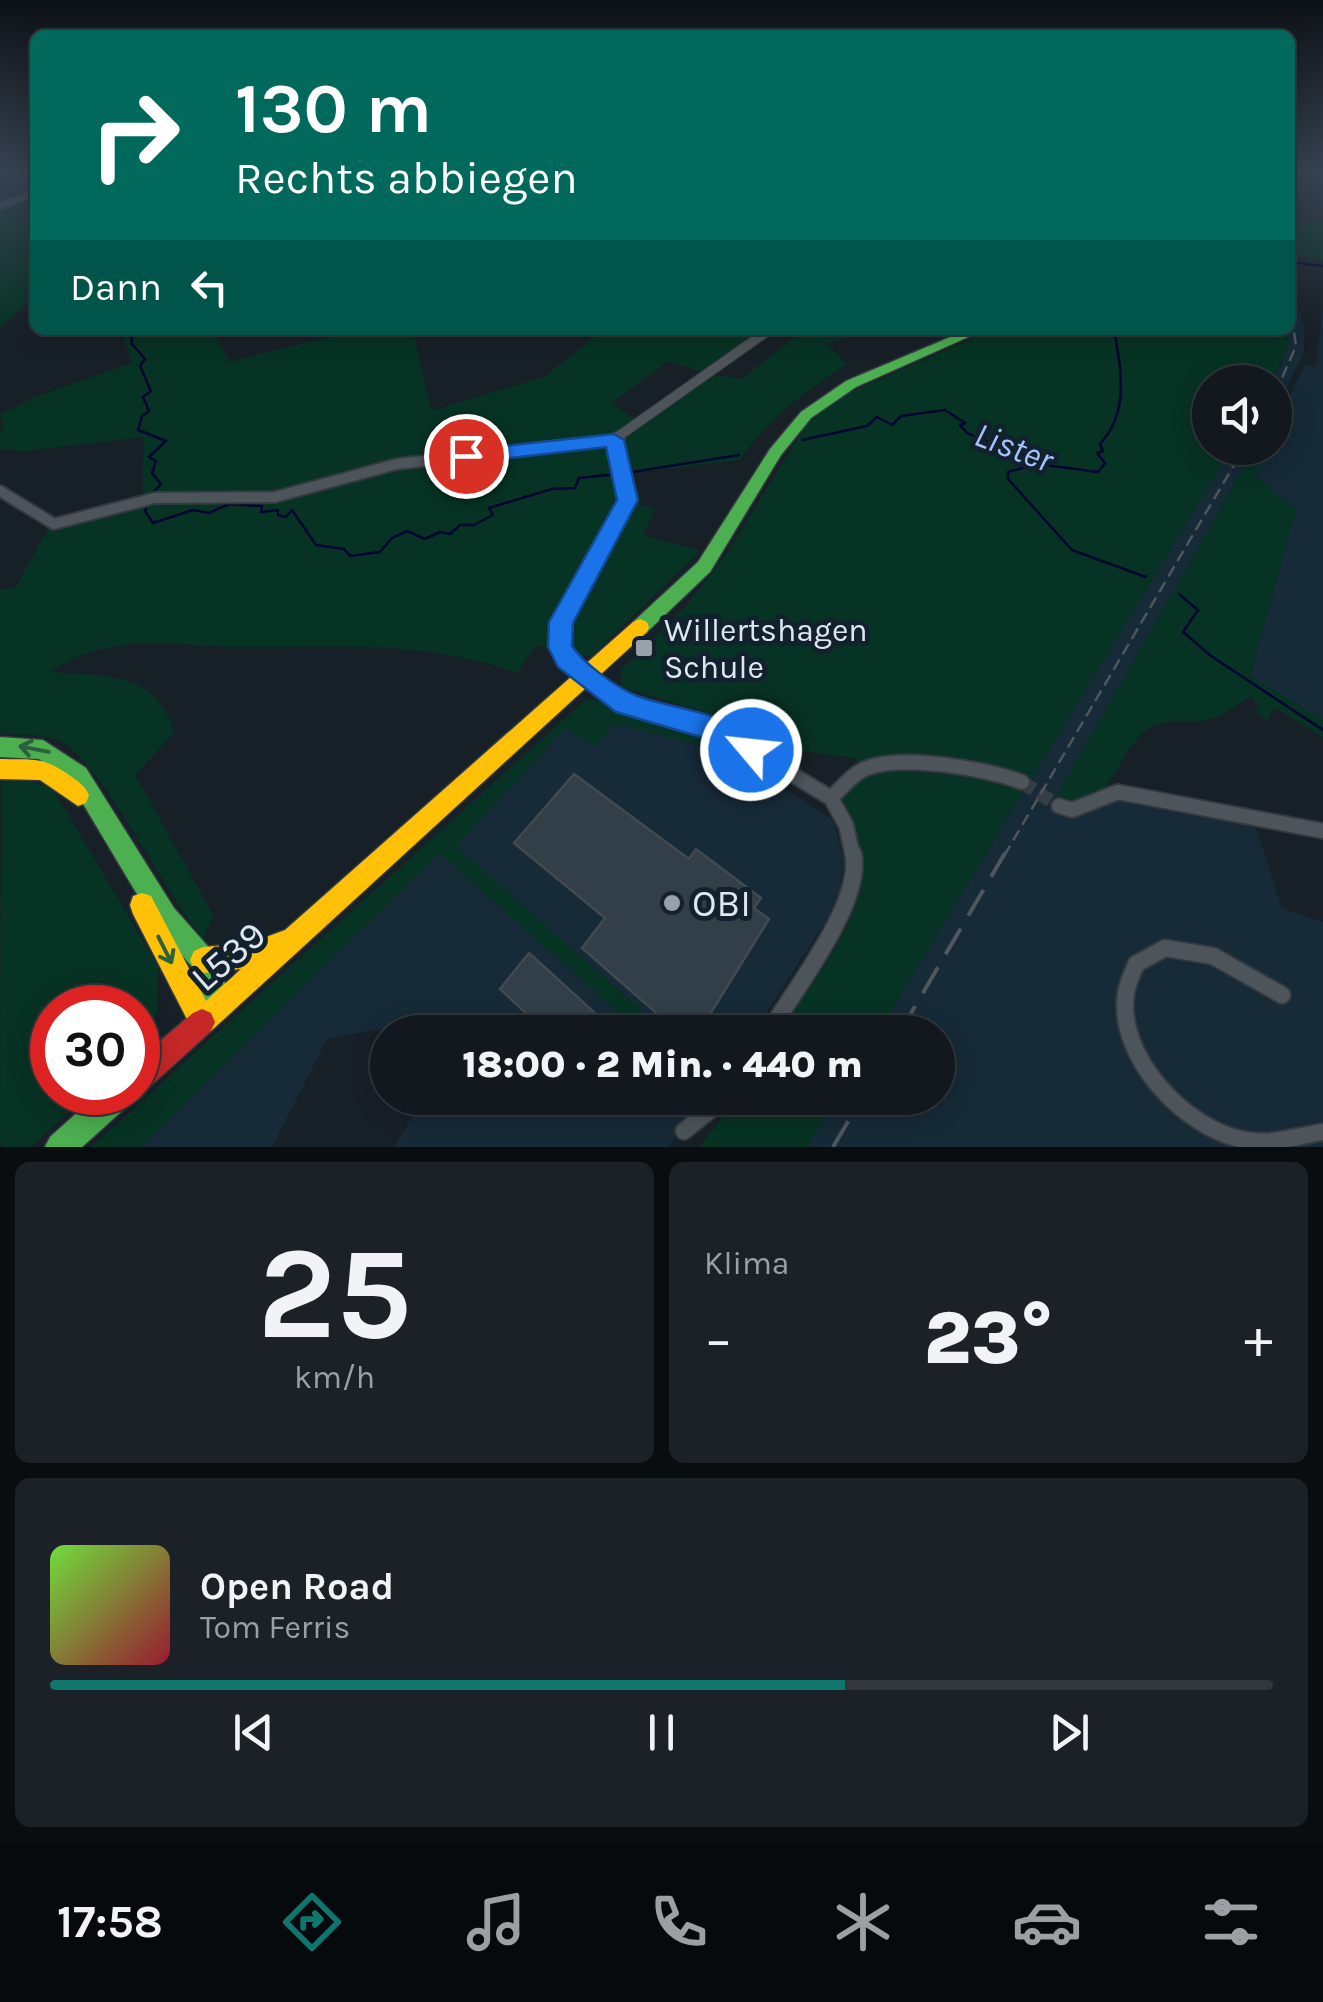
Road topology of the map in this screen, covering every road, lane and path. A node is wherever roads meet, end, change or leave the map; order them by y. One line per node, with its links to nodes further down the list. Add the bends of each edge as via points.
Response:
1 (761, 335): 3 (street)
2 (964, 335): 5 (main road, L539, via 891,362 830,395 786,436 704,567)
3 (614, 440): 4 (street, via 398,464 275,497 149,499 54,524); 5 (street, via 628,500 558,635 567,660)
4 (0, 491)
5 (588, 677): 9 (street, via 625,704 728,735); 12 (main road, L539)
6 (0, 746): 13 (main road, one-way to 6, via 165,917 62,757)
7 (0, 769): 16 (main road, one-way to 16, via 32,767 67,781 128,878)
8 (1022, 782): 9 (street, via 1002,774 878,766)
9 (831, 798): 15 (street, via 852,844 853,882 839,920)
10 (1059, 806): 11 (street, via 1072,810 1118,792)
11 (1323, 831)
12 (296, 939): 13 (main road, via 250,956); 16 (main road, L539)
13 (203, 960): 16 (main road, via 214,987)
14 (1282, 995): 21 (street, via 1216,955 1167,946 1133,968 1124,1003 1130,1037 1149,1072 1212,1128 1241,1140 1267,1141)
15 (779, 1015)
16 (202, 1022): 17 (main road, L539)
17 (160, 1059)
18 (96, 1115): 22 (main road)
19 (704, 1115): 20 (street)
20 (684, 1131)
21 (1323, 1132)
22 (60, 1147)

